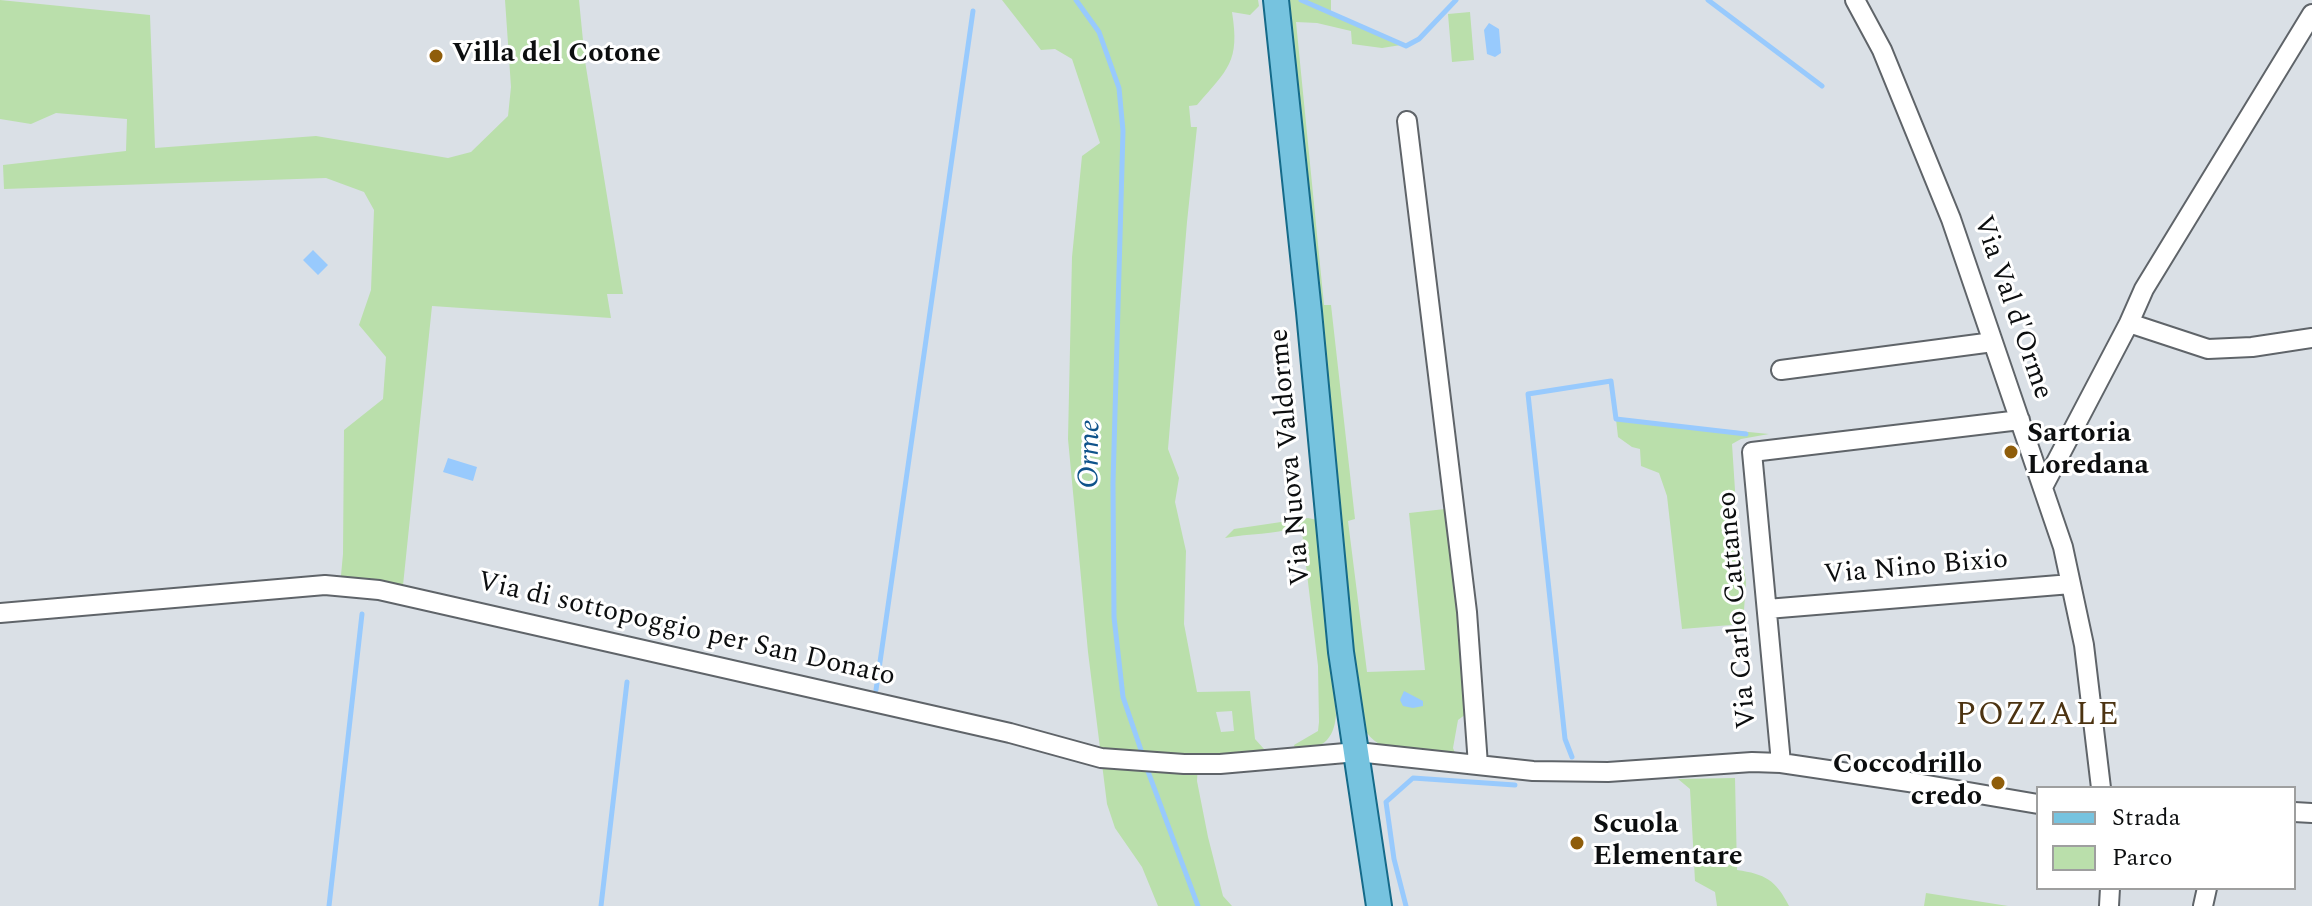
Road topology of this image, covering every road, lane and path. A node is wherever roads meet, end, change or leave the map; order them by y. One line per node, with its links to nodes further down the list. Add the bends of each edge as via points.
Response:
1 (1276, 0): 14 (main road, Via Nuova Valdorme, via 1342,664)
2 (1855, 0): 7 (street, Via Val d'Orme, via 1916,128)
3 (2312, 14): 5 (street, via 2144,289)
4 (1407, 121): 16 (street, via 1467,612)
5 (2129, 323): 6 (street, via 2208,349); 10 (street)
6 (2312, 338)
7 (1993, 342): 8 (street); 9 (street, Via Val d'Orme)
8 (1781, 370)
9 (2020, 420): 10 (street, Via Val d'Orme); 12 (street, Via Carlo Cattaneo, via 1752,452)
10 (2043, 487): 11 (street, Via Val d'Orme)
11 (2071, 584): 12 (street, Via Nino Bixio); 17 (street, Via Val d'Orme)
12 (1767, 609): 15 (street, Via Carlo Cattaneo)
13 (0, 613): 14 (street, Via di sottopoggio per San Donato, via 325,585 379,590 1101,758 1220,764)
14 (1357, 752): 16 (street); 19 (main road, Via Nuova Valdorme)
15 (1781, 763): 16 (street, via 1741,761 1608,772); 18 (street)
16 (1478, 765)
17 (2101, 786)
18 (2036, 804)
19 (1379, 906)

